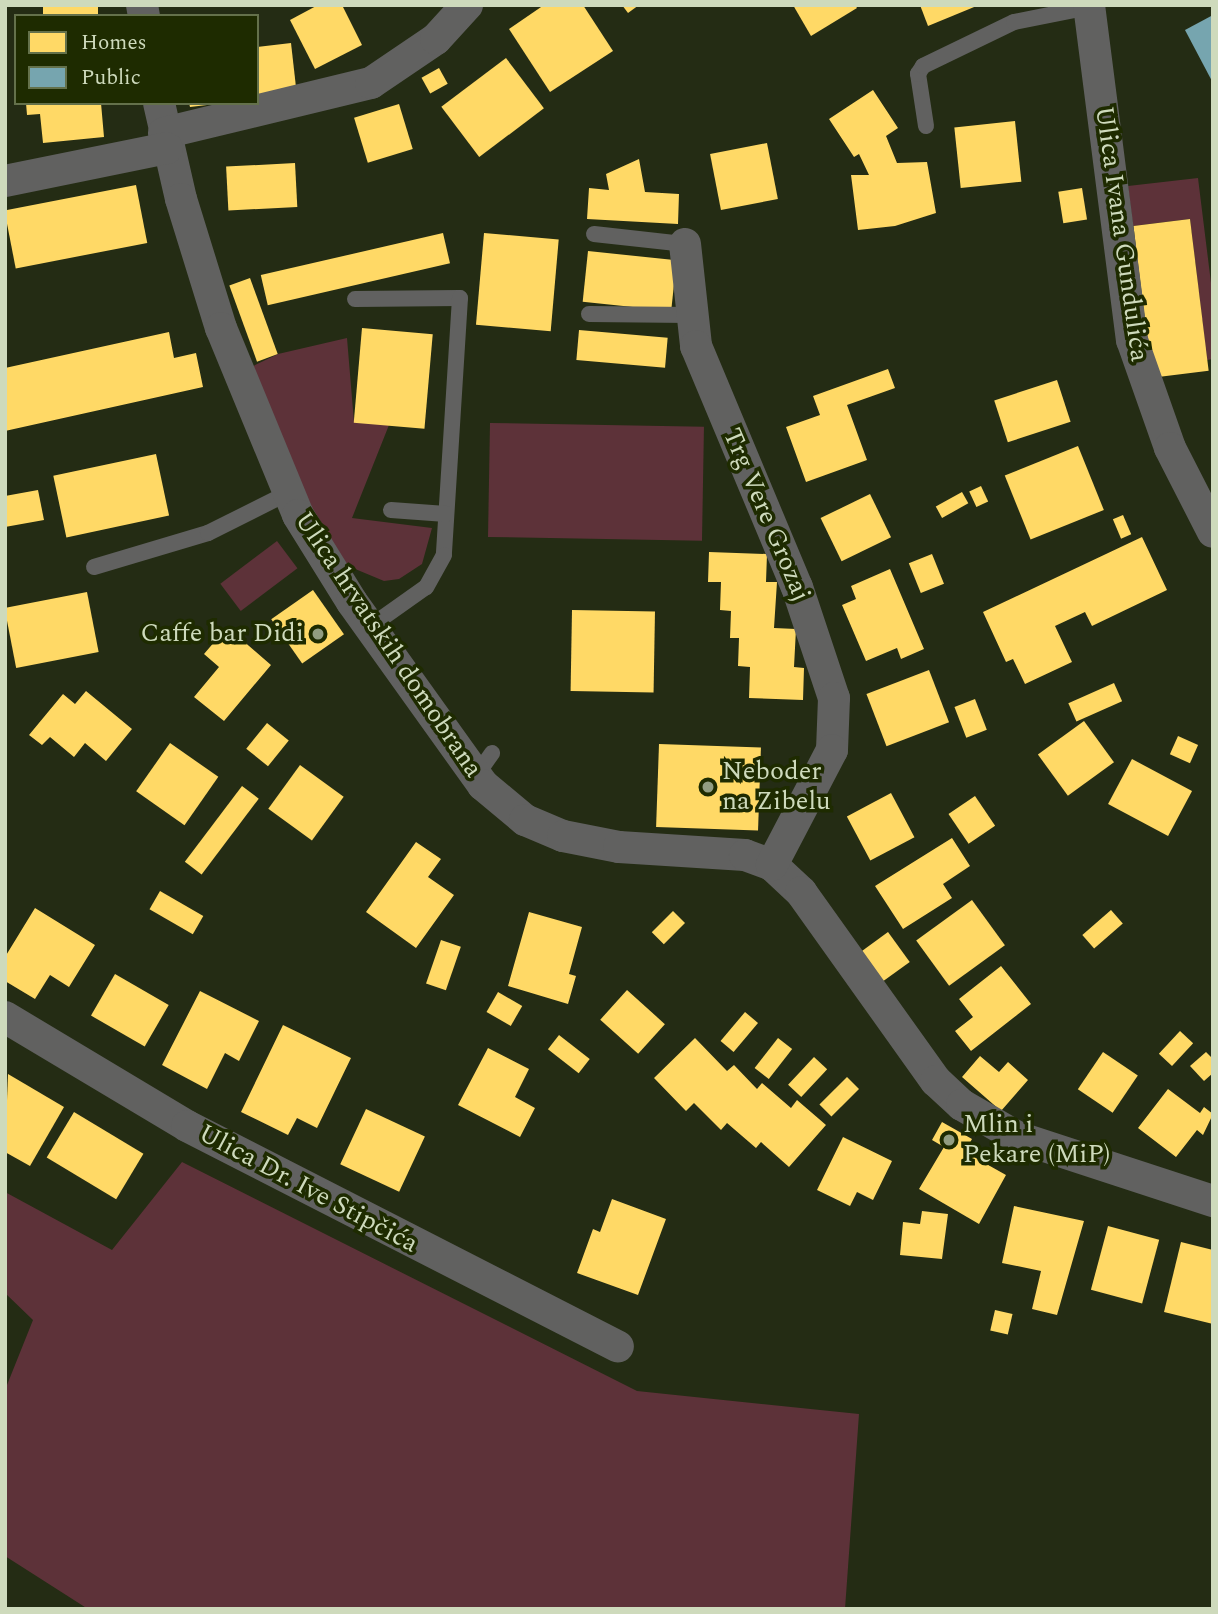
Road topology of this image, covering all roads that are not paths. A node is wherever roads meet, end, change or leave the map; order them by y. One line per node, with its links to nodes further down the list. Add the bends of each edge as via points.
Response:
1 (467, 5): 4 (street, via 436,39 371,83)
2 (1089, 6): 3 (lane, via 1014,22 923,66 918,74); 14 (street, Ulica Ivana Gundulića, via 1132,340 1170,448)
3 (926, 126)
4 (163, 128): 5 (street); 11 (street, Ulica hrvatskih domobrana, via 221,328)
5 (5, 181)
6 (594, 234): 7 (lane, Trg Vere Grozaj)
7 (685, 244): 10 (street, Trg Vere Grozaj)
8 (355, 299): 13 (lane, via 460,299)
9 (589, 314): 10 (lane)
10 (690, 315): 17 (street, Trg Vere Grozaj, via 703,365 797,587 834,698 830,757)
11 (288, 493): 15 (lane, via 208,533); 16 (street, Ulica hrvatskih domobrana)
12 (391, 510): 13 (lane)
13 (446, 514): 16 (lane, via 444,555 435,574 411,601)
14 (1213, 532)
15 (94, 567)
16 (371, 626): 17 (street, Ulica hrvatskih domobrana, via 525,820 564,827 619,847 745,855)
17 (772, 865): 19 (street, Ulica hrvatskih domobrana, via 801,892 893,1024 956,1100 1017,1137)
18 (5, 1017): 20 (street, Ulica Dr. Ive Stipčića, via 187,1126)
19 (1213, 1201)
20 (618, 1347)

